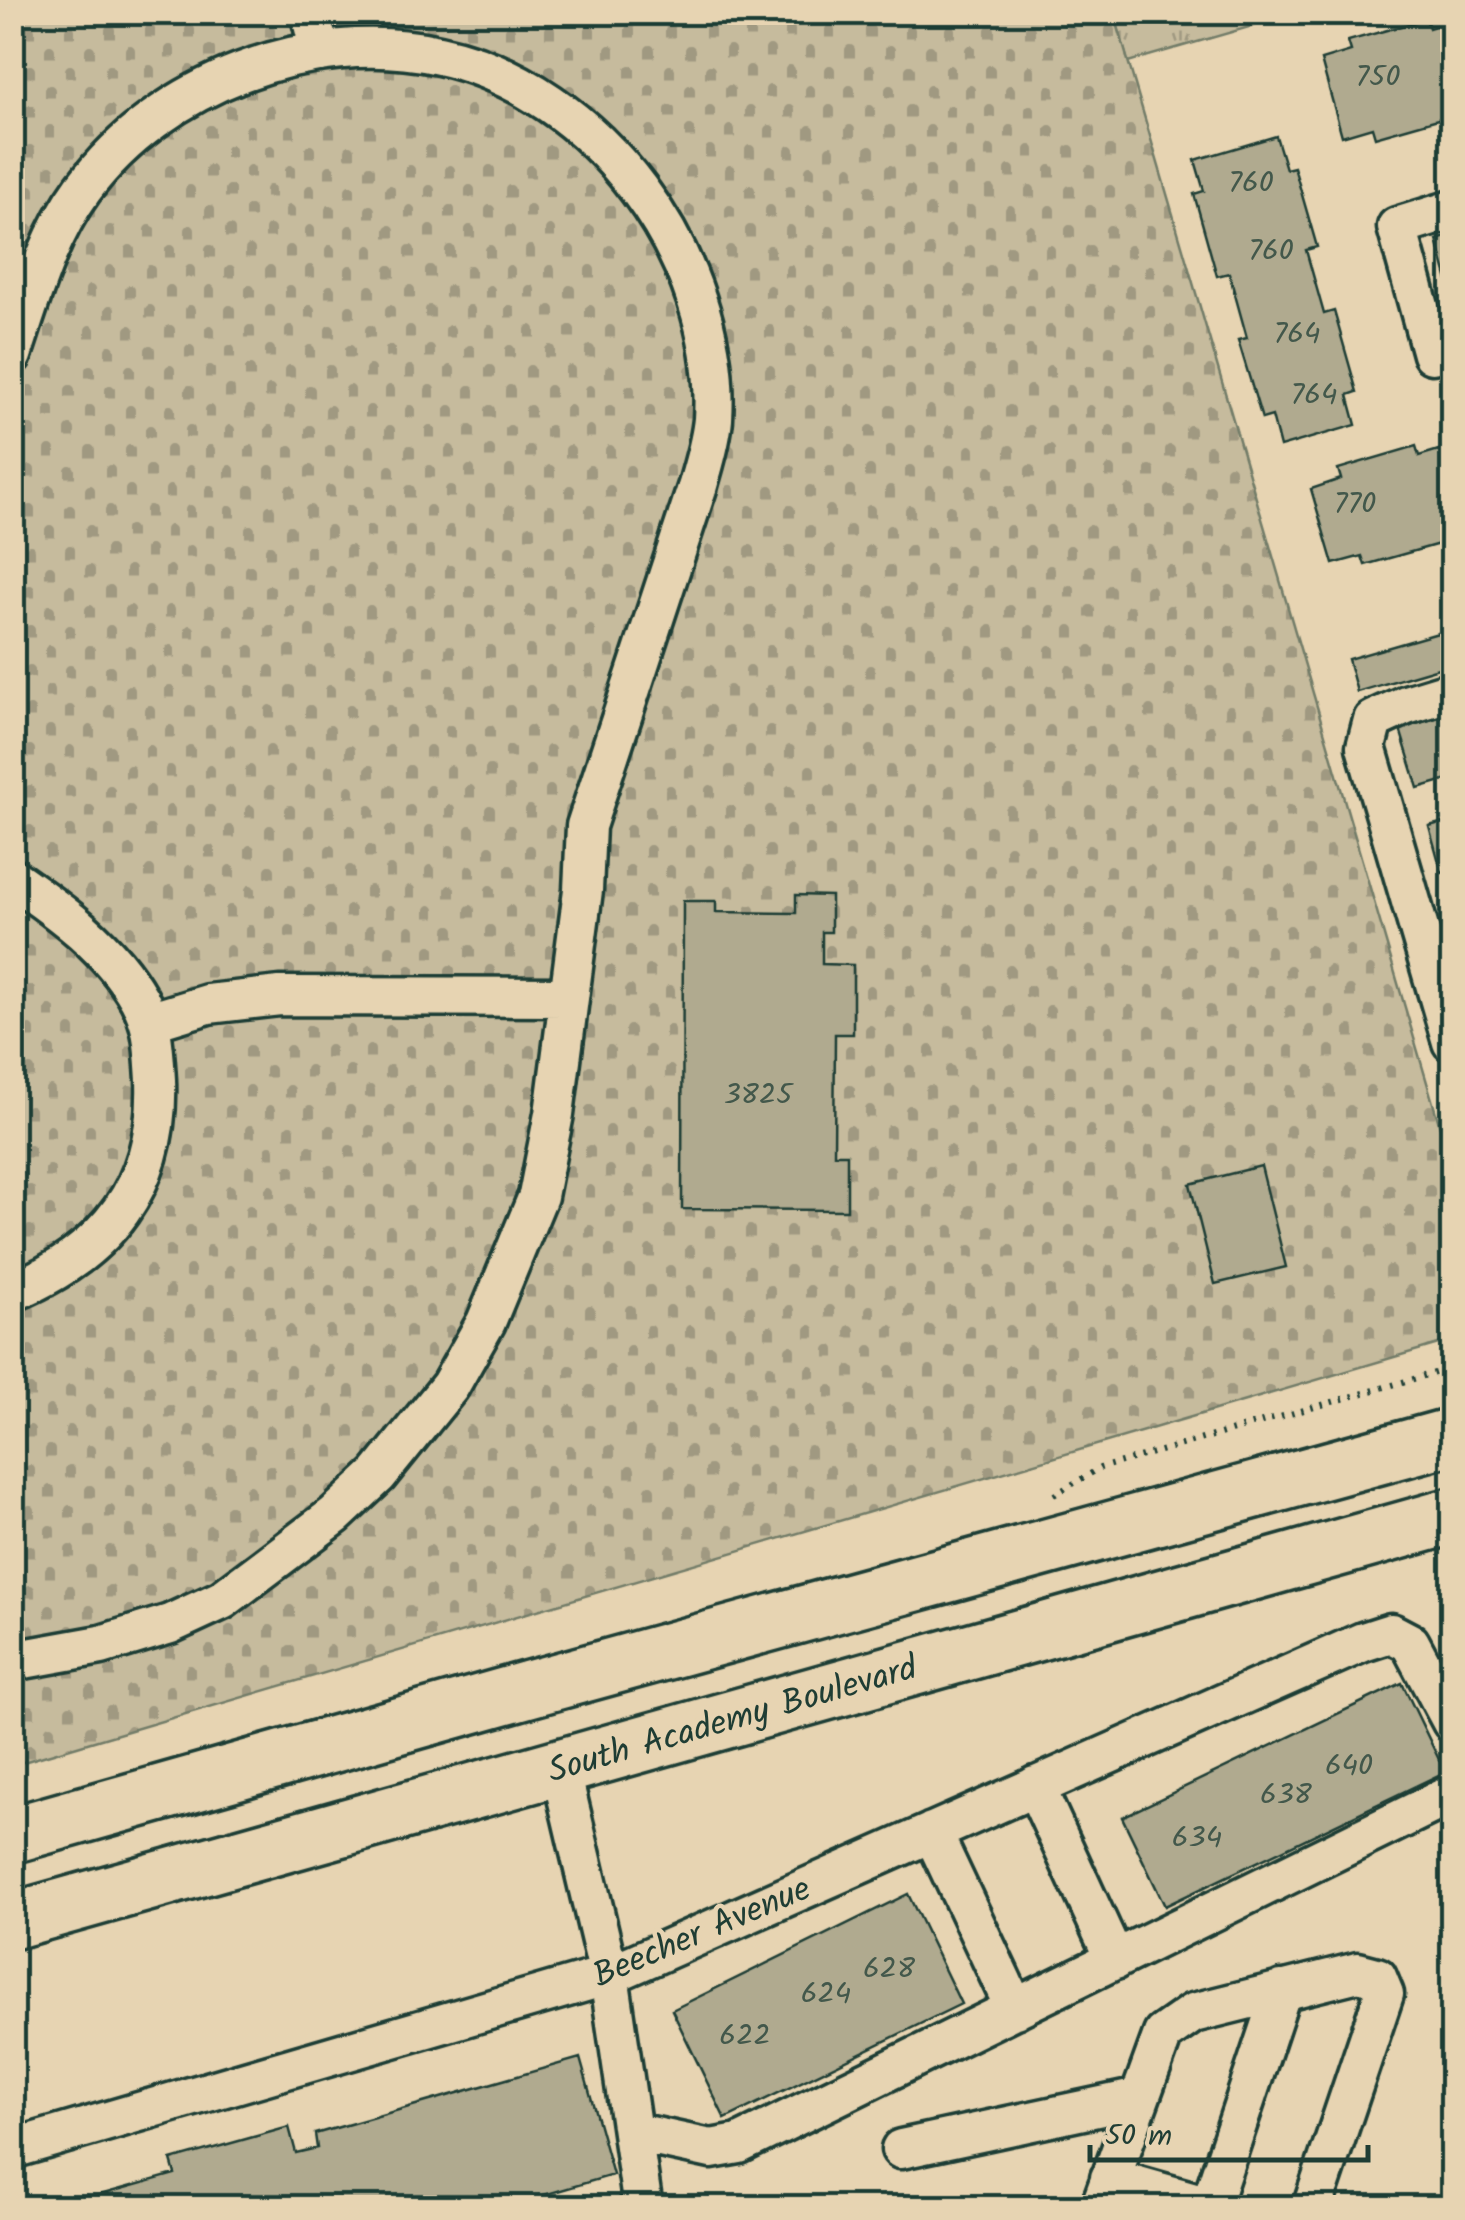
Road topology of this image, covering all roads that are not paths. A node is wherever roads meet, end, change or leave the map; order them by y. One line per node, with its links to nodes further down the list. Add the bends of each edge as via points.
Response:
1 (310, 12): 2 (street)
2 (320, 52): 5 (street, via 272,62 195,94 117,149 55,233); 8 (street, via 442,55 553,105 642,193 685,265 697,304 712,375 710,444 586,826)
3 (1452, 210): 4 (street, via 1396,227 1432,354)
4 (1452, 348)
5 (12, 355)
6 (1452, 690): 10 (street, via 1373,720 1366,747)
7 (12, 878): 9 (street, via 90,937 140,1000)
8 (568, 998): 9 (street, via 262,997); 14 (street, via 538,1196 514,1260 450,1386 378,1475 222,1600 101,1645)
9 (149, 1022): 11 (street, via 156,1090 142,1175 103,1236 76,1259)
10 (1452, 1042)
11 (12, 1292)
12 (1452, 1436): 20 (highway)
13 (1452, 1516): 16 (highway, South Academy Boulevard)
14 (12, 1661)
15 (1452, 1722): 17 (street, Beecher Avenue, via 1410,1643 1391,1632)
16 (560, 1766): 21 (highway, South Academy Boulevard); 23 (street)
17 (1035, 1786): 19 (street, Beecher Avenue); 22 (street)
18 (1452, 1794): 22 (street)
19 (932, 1832): 23 (street, Beecher Avenue); 25 (street)
20 (12, 1835)
21 (12, 1921)
22 (1115, 1960): 25 (street)
23 (608, 1974): 27 (street); 28 (street, Beecher Avenue)
24 (1282, 1990): 26 (street, via 1193,2014 1163,2034); 32 (street); 33 (street, via 1358,1972 1377,1977 1384,1994)
25 (1015, 2009): 27 (street, via 740,2144 710,2149)
26 (1140, 2098): 29 (street); 30 (street)
27 (632, 2132): 31 (street)
28 (12, 2148)
29 (901, 2149)
30 (1105, 2193): 32 (street)
31 (637, 2206)
32 (1213, 2207)
33 (1312, 2208)

